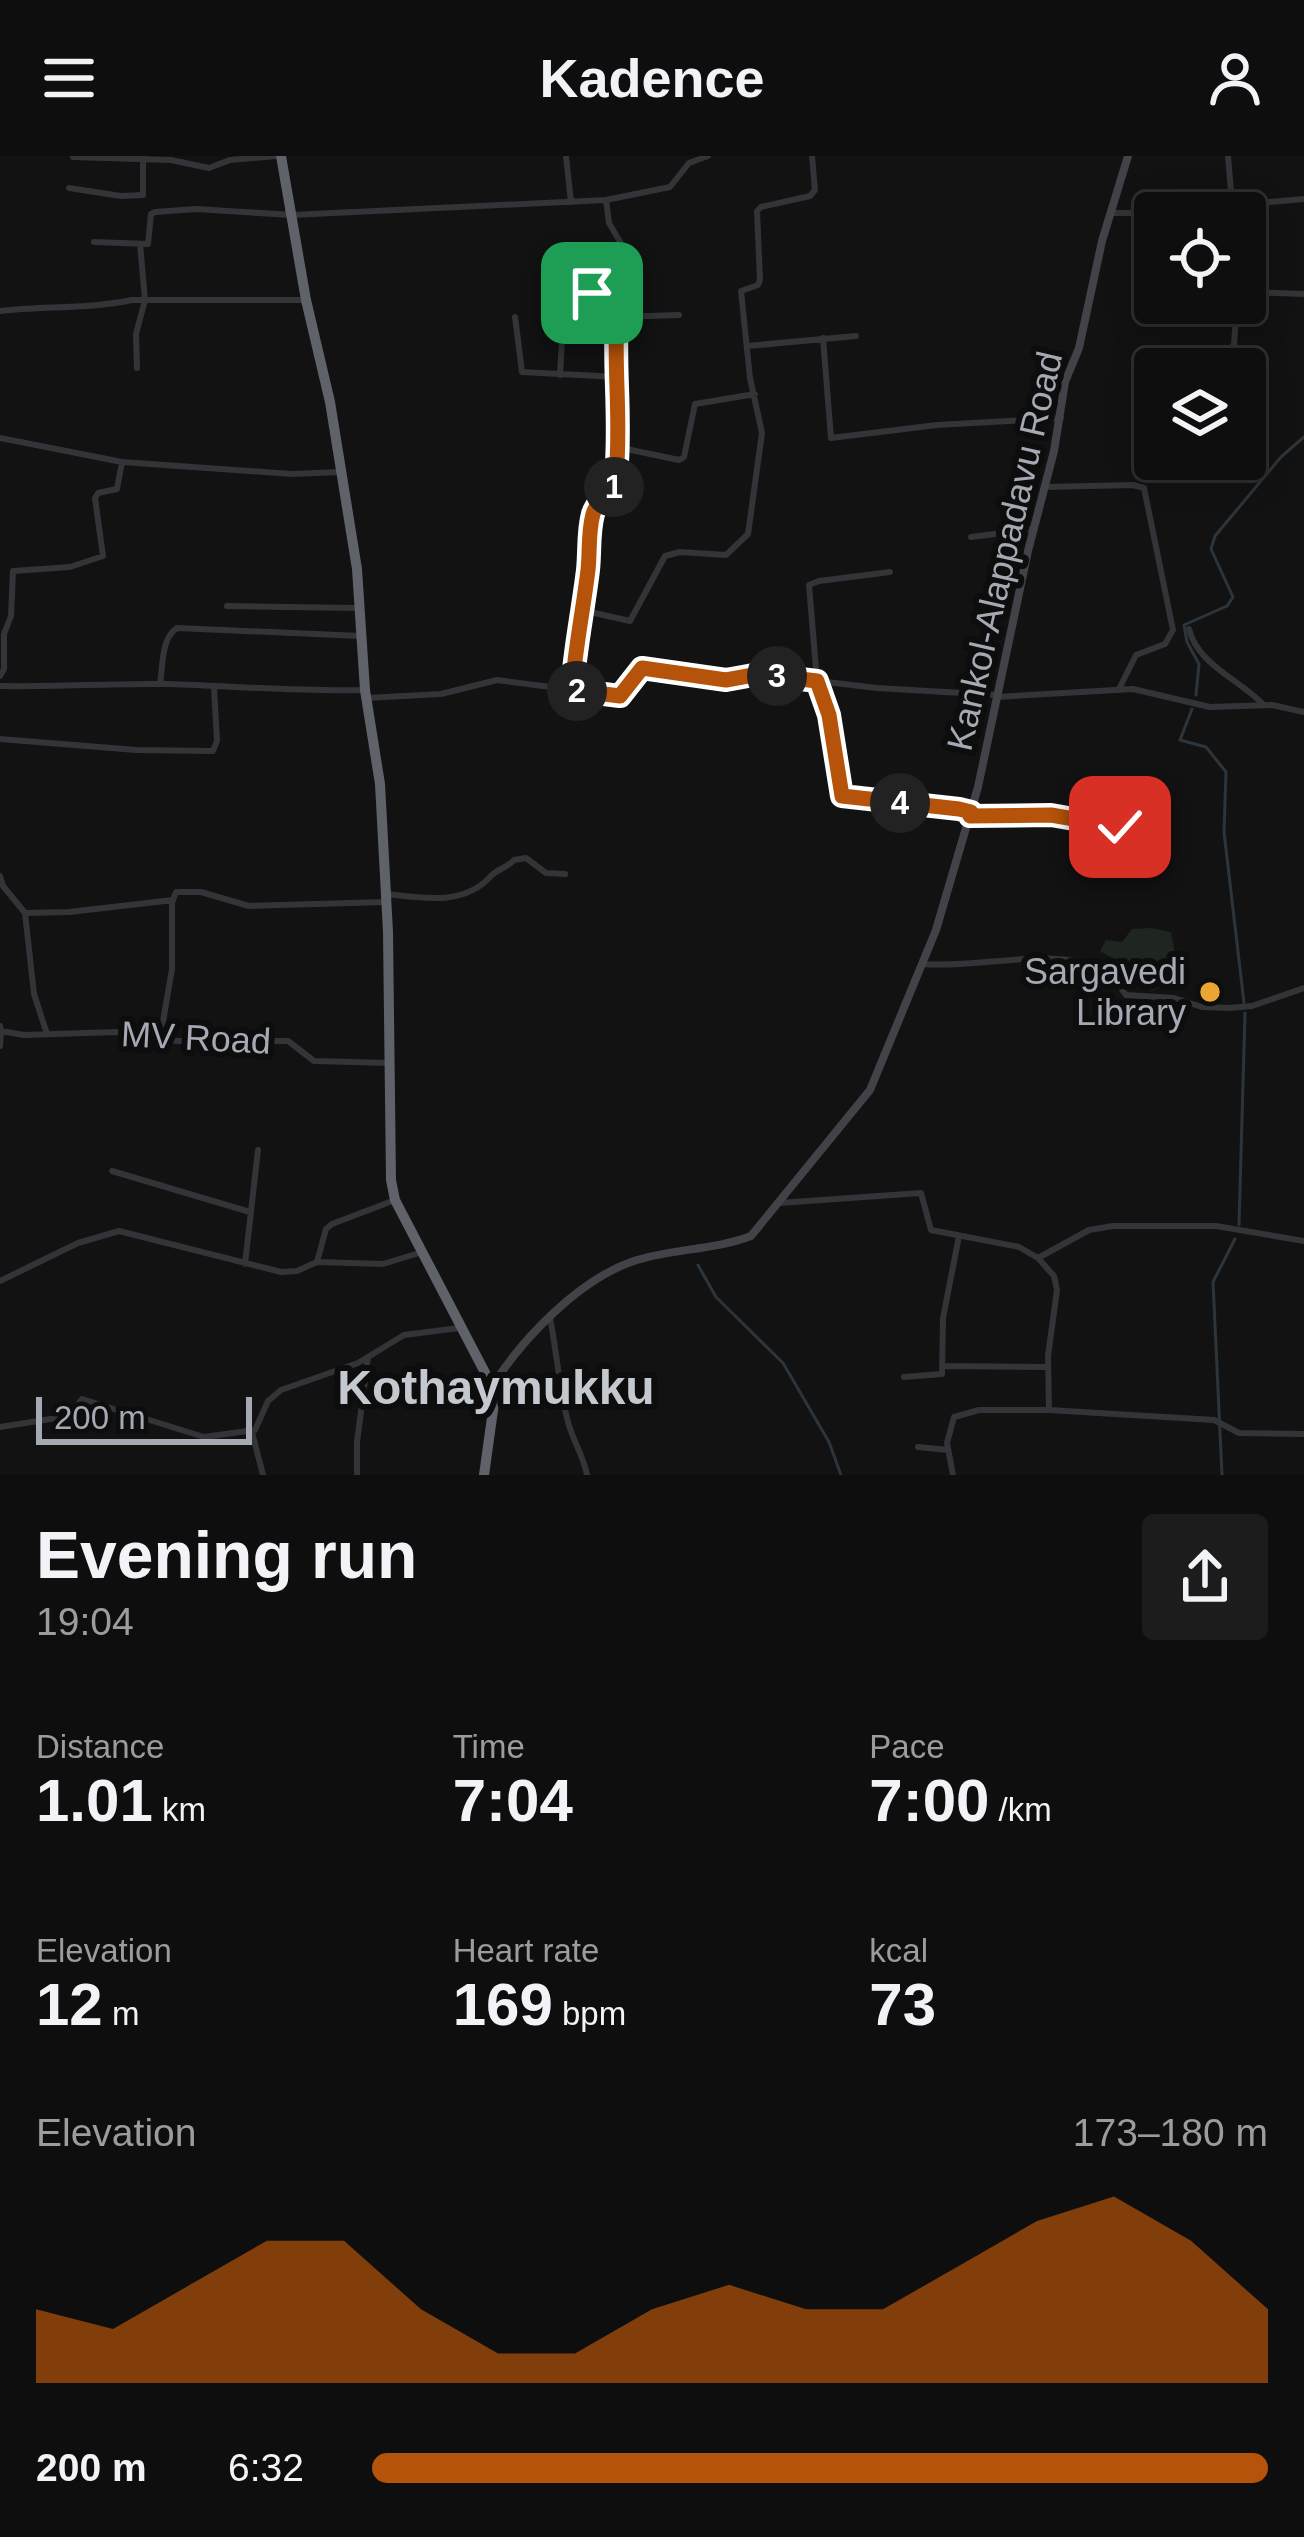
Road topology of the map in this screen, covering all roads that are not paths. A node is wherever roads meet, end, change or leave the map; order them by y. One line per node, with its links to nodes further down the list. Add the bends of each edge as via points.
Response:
1 (278, 156): 8 (street, via 217,168); 20 (highway)
2 (566, 156): 16 (street)
3 (708, 156): 9 (street)
4 (812, 156): 36 (street, via 810,196 761,206 755,216 760,280 741,291)
5 (1128, 156): 18 (main road, Kankol-Alappadavu Road)
6 (1228, 156): 11 (street)
7 (73, 157): 8 (street)
8 (142, 158): 12 (street)
9 (688, 160): 14 (street, via 670,187)
10 (69, 188): 12 (street)
11 (1231, 192)
12 (143, 196): 17 (street)
13 (1304, 199): 15 (street)
14 (606, 200): 16 (street); 26 (street, via 622,245)
15 (1266, 201)
16 (571, 202): 20 (street)
17 (152, 212): 20 (street); 22 (street, via 148,244)
18 (1111, 212): 19 (street); 41 (main road, Kankol-Alappadavu Road)
19 (1134, 212)
20 (292, 215): 28 (highway)
21 (94, 242): 22 (street)
22 (140, 244): 27 (street)
23 (565, 283): 26 (street, via 590,284 594,297)
24 (1266, 293): 25 (street)
25 (1304, 294)
26 (618, 299): 32 (street)
27 (145, 300): 28 (street); 29 (street); 37 (street)
28 (306, 300): 45 (highway)
29 (0, 310)
30 (679, 315): 32 (street)
31 (515, 316): 38 (street, via 522,372)
32 (616, 317): 39 (street)
33 (856, 336): 34 (street)
34 (823, 338): 36 (street); 41 (street, via 831,438)
35 (562, 340): 38 (street)
36 (747, 346): 40 (street)
37 (137, 368)
38 (560, 375): 39 (street)
39 (617, 377): 43 (street)
40 (755, 394): 43 (street, via 695,404 679,460); 52 (street, via 762,433 748,534 726,555 664,556 630,622)
41 (1061, 418): 46 (main road, Kankol-Alappadavu Road)
42 (0, 438): 44 (street)
43 (617, 447): 52 (street, via 613,490 592,519)
44 (122, 462): 45 (street); 55 (street, via 117,489 95,499 104,556 14,572)
45 (340, 472): 51 (highway)
46 (1044, 487): 47 (main road, Kankol-Alappadavu Road); 60 (street, via 1144,488 1173,630 1165,644 1136,655)
47 (1033, 529): 48 (street); 63 (main road, Kankol-Alappadavu Road)
48 (971, 538)
49 (890, 572): 56 (street, via 809,585)
50 (227, 606): 51 (street)
51 (360, 608): 54 (highway)
52 (580, 610): 61 (street)
53 (1189, 629): 64 (street, via 1202,656)
54 (364, 636): 57 (street, via 177,628 166,643); 62 (highway)
55 (1, 671)
56 (817, 681): 61 (street, via 642,668 620,696); 63 (street); 67 (street, via 842,796)
57 (160, 684): 58 (street); 59 (street)
58 (0, 686)
59 (214, 686): 62 (street); 66 (street, via 213,751)
60 (1119, 689): 63 (street); 64 (street, via 1210,707)
61 (572, 690): 62 (street, via 497,680 441,694)
62 (366, 694): 73 (highway)
63 (996, 696): 67 (main road, Kankol-Alappadavu Road)
64 (1264, 705): 65 (street)
65 (1304, 712)
66 (0, 739)
67 (971, 814): 68 (street); 76 (main road, Kankol-Alappadavu Road)
68 (1072, 819): 69 (street, via 1105,827); 70 (street, via 1072,853)
69 (1161, 824)
70 (1102, 859)
71 (565, 874): 73 (street, via 546,873 526,858 463,898)
72 (0, 876): 75 (street)
73 (386, 898): 74 (street, via 250,906 176,892); 82 (highway)
74 (173, 900): 75 (street); 80 (street)
75 (25, 913): 79 (street)
76 (922, 964): 77 (street, via 1051,958 1108,970 1126,995 1202,1007 1252,1006); 86 (main road, Kankol-Alappadavu Road, via 870,1090)
77 (1304, 988)
78 (1, 1028): 79 (street, MV Road); 81 (street)
79 (46, 1034): 80 (street, MV Road)
80 (160, 1039): 82 (street, MV Road, via 288,1042 314,1061)
81 (0, 1046)
82 (389, 1063): 85 (highway)
83 (258, 1150): 87 (street)
84 (112, 1171): 87 (street)
85 (395, 1200): 90 (highway); 92 (street, via 332,1224)
86 (778, 1203): 88 (street, via 921,1193 931,1230); 95 (main road, Kankol-Alappadavu Road, via 751,1236 631,1262 568,1298)
87 (250, 1212): 93 (street)
88 (959, 1236): 91 (street); 98 (street, via 943,1318)
89 (1304, 1241): 91 (street, via 1216,1226 1113,1226)
90 (421, 1252): 92 (street, via 383,1264); 96 (highway)
91 (1038, 1258): 99 (street, via 1057,1290)
92 (317, 1262): 93 (street, via 290,1272)
93 (245, 1264): 94 (street, via 119,1231)
94 (0, 1281)
95 (550, 1318): 101 (main road, Kankol-Alappadavu Road); 111 (street, via 561,1395)
96 (459, 1328): 97 (street, via 404,1335); 101 (highway)
97 (368, 1357): 104 (street, via 281,1390); 109 (street)
98 (945, 1366): 99 (street); 100 (street, via 937,1377)
99 (1048, 1367): 102 (street)
100 (904, 1378)
101 (492, 1387): 110 (highway)
102 (1049, 1410): 105 (street); 107 (street, via 965,1413 954,1418)
103 (0, 1427): 104 (street, via 69,1416 82,1400 204,1437)
104 (251, 1431): 108 (street)
105 (1304, 1434)
106 (918, 1447): 107 (street)
107 (948, 1450): 112 (street)
108 (263, 1475)
109 (357, 1475)
110 (484, 1475)
111 (587, 1475)
112 (953, 1475)

